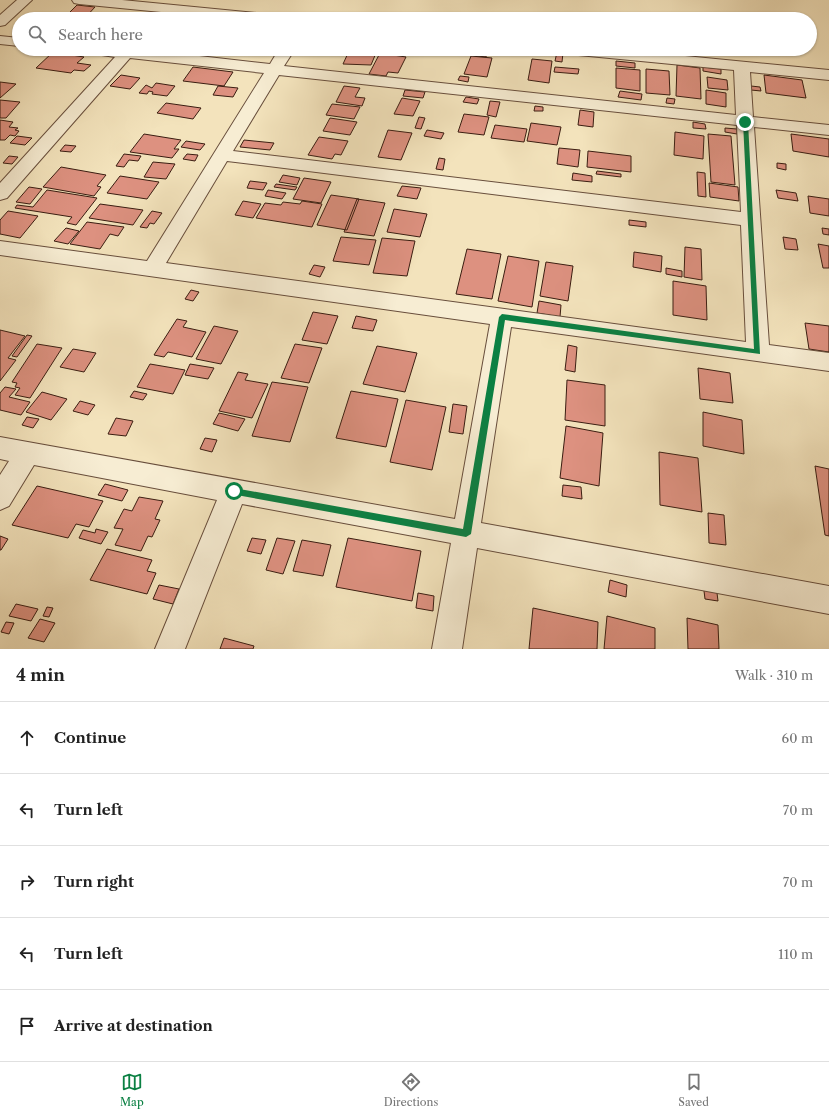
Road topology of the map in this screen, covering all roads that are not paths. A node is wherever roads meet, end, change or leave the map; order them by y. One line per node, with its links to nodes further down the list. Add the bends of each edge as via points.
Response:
1 (25, 0): 4 (street)
2 (79, 0): 3 (street)
3 (150, 12)
4 (0, 22)
5 (0, 40): 6 (street)
6 (12, 41)
7 (124, 56): 17 (street)
8 (167, 56): 12 (street)
9 (283, 56): 12 (street)
10 (636, 56): 11 (street)
11 (742, 67): 13 (street); 14 (street)
12 (275, 70): 14 (street); 16 (street)
13 (829, 75)
14 (745, 122): 15 (street); 18 (street)
15 (829, 130)
16 (222, 155): 18 (street); 20 (street)
17 (0, 194)
18 (751, 220): 22 (street)
19 (0, 248): 20 (street)
20 (152, 269): 21 (street)
21 (502, 317): 22 (street); 28 (street)
22 (758, 352): 23 (street)
23 (829, 362)
24 (0, 448): 25 (street)
25 (28, 453): 26 (street); 27 (street)
26 (234, 491): 28 (street); 30 (street)
27 (0, 498)
28 (466, 534): 29 (street); 31 (street)
29 (829, 600)
30 (170, 649)
31 (447, 649)

